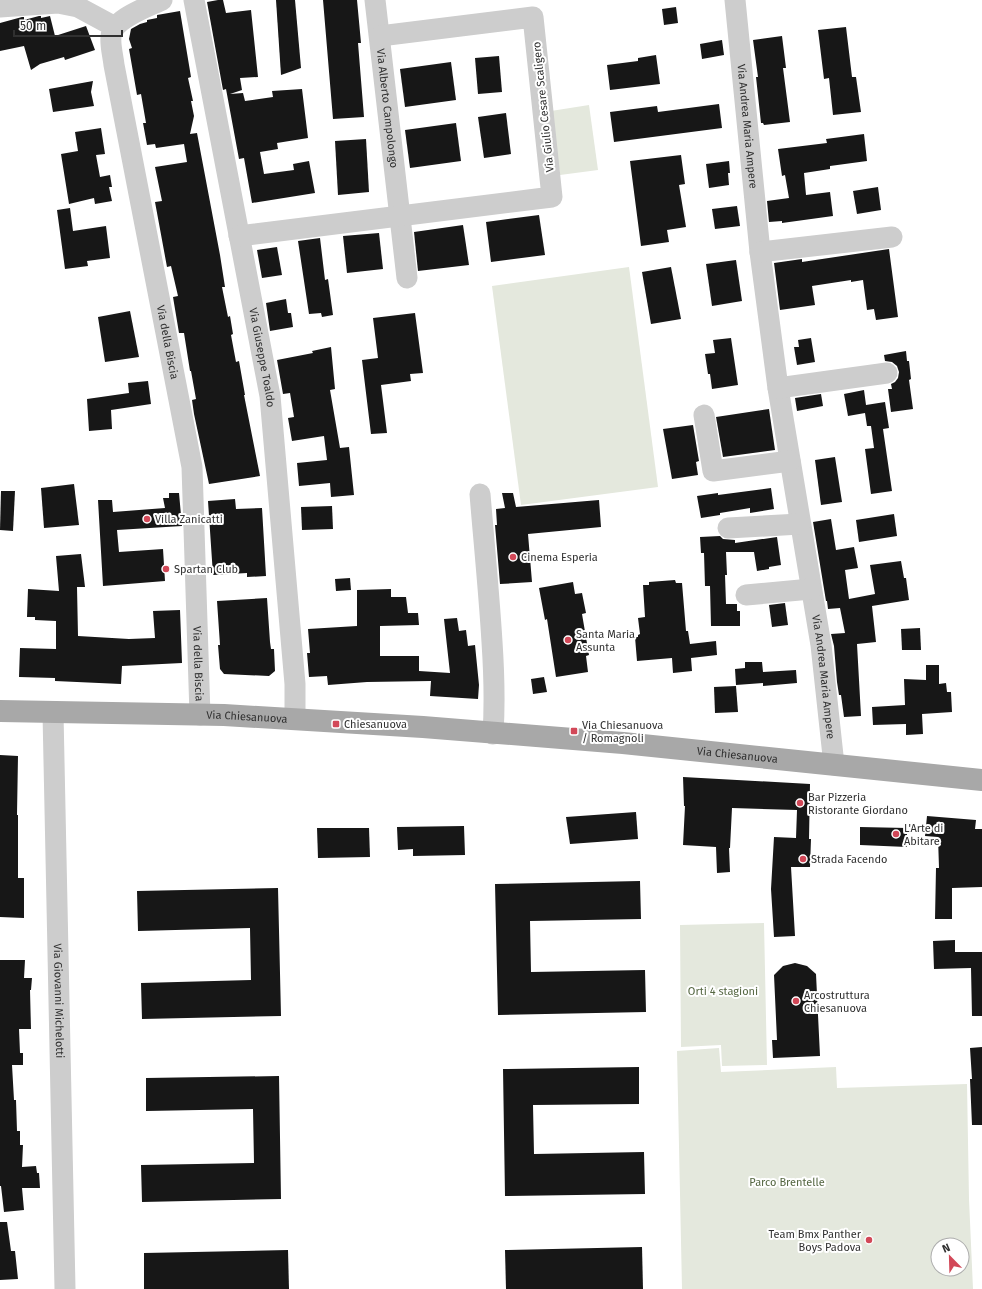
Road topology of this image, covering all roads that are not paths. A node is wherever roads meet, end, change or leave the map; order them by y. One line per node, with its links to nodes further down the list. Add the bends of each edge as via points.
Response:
1 (162, 0): 6 (street)
2 (194, 0): 9 (street, Via Giuseppe Toaldo)
3 (375, 0): 7 (street, Via Alberto Campolongo)
4 (735, 0): 11 (street, Via Andrea Maria Ampere)
5 (0, 7): 6 (street, via 58,3 78,7)
6 (115, 26): 24 (street, Via della Biscia, via 110,36 114,65 192,467)
7 (380, 36): 8 (street, Via Alberto Campolongo); 8 (street, Via Giulio Cesare Scaligero, via 533,17 534,25 552,197)
8 (400, 216): 9 (street, Via Giulio Cesare Scaligero); 12 (street)
9 (240, 236): 25 (street, Via Giuseppe Toaldo, via 270,396 295,684)
10 (892, 237): 11 (street)
11 (760, 252): 14 (street, Via Andrea Maria Ampere)
12 (407, 278)
13 (886, 373): 14 (street)
14 (778, 388): 16 (street, Via Andrea Maria Ampere)
15 (704, 415): 16 (street, via 712,471)
16 (790, 461): 18 (street, Via Andrea Maria Ampere)
17 (480, 494): 26 (street, via 494,673)
18 (800, 524): 19 (street); 20 (street, Via Andrea Maria Ampere)
19 (728, 528)
20 (811, 589): 21 (street); 27 (street, Via Andrea Maria Ampere, via 821,645)
21 (746, 595)
22 (0, 711): 23 (main road, Via Chiesanuova)
23 (53, 713): 24 (main road, Via Chiesanuova); 29 (street, Via Giovanni Michelotti)
24 (200, 715): 25 (main road, Via Chiesanuova)
25 (295, 719): 26 (main road, Via Chiesanuova)
26 (493, 734): 27 (main road, Via Chiesanuova, via 616,742)
27 (834, 765): 28 (main road, Via Chiesanuova)
28 (982, 780)
29 (65, 1289)

